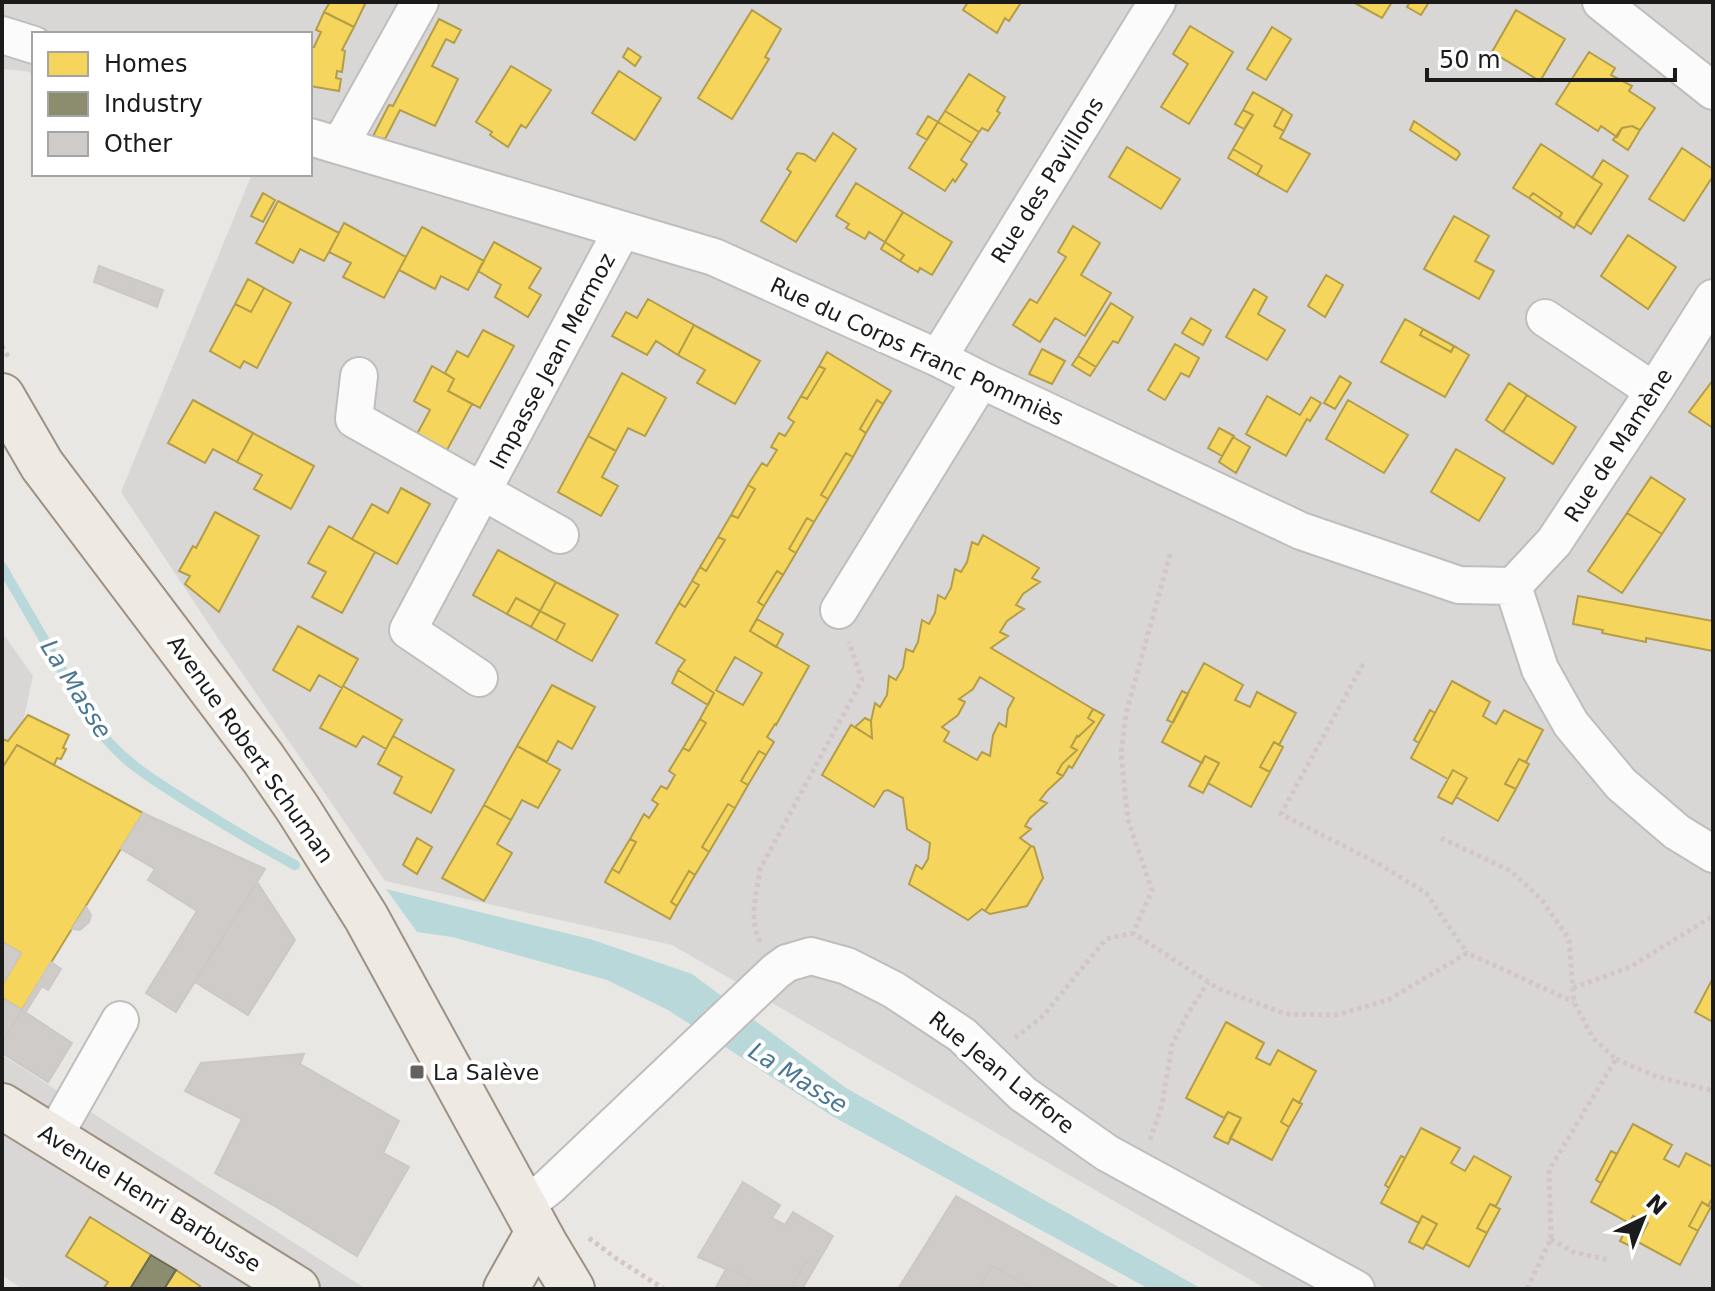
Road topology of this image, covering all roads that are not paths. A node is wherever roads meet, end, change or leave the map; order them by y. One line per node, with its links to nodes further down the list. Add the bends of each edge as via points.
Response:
1 (420, 2): 7 (street)
2 (1157, 2): 11 (street, Rue des Pavillons)
3 (1601, 2): 6 (street)
4 (2, 35): 5 (street)
5 (32, 44)
6 (1713, 91)
7 (325, 141): 8 (street, Rue du Corps Franc Pommiès)
8 (622, 230): 11 (street, Rue du Corps Franc Pommiès, via 714,257); 16 (street, Impasse Jean Mermoz)
9 (1709, 312): 14 (street, Rue de Mamène)
10 (1545, 318): 14 (street)
11 (938, 358): 13 (street, Rue du Corps Franc Pommiès)
12 (359, 376): 16 (street, Impasse Jean Mermoz, via 354,419)
13 (981, 380): 18 (street, Rue du Corps Franc Pommiès, via 1301,531 1459,585); 19 (street)
14 (1654, 391): 18 (street, Rue de Mamène, via 1554,542)
15 (2, 396): 25 (main road, Avenue Robert Schuman, via 42,465 298,809 366,917)
16 (482, 492): 17 (street, Impasse Jean Mermoz); 20 (street, Impasse Jean Mermoz, via 408,630)
17 (560, 535)
18 (1513, 586): 21 (street, via 1540,669 1571,724 1621,784 1677,832)
19 (839, 610)
20 (479, 678)
21 (1713, 854)
22 (120, 1020): 24 (street)
23 (2, 1106): 24 (main road, Avenue Henri Barbusse)
24 (53, 1138): 26 (main road, Avenue Henri Barbusse)
25 (536, 1227): 27 (main road); 28 (main road, Avenue Robert Schuman); 29 (main road, Avenue Robert Schuman); 30 (street, Rue Jean Laffore, via 550,1186 776,971 811,956 847,966 894,990 962,1035 1023,1094 1107,1153)
26 (297, 1289)
27 (506, 1289)
28 (557, 1289)
29 (572, 1289)
30 (1356, 1289)

